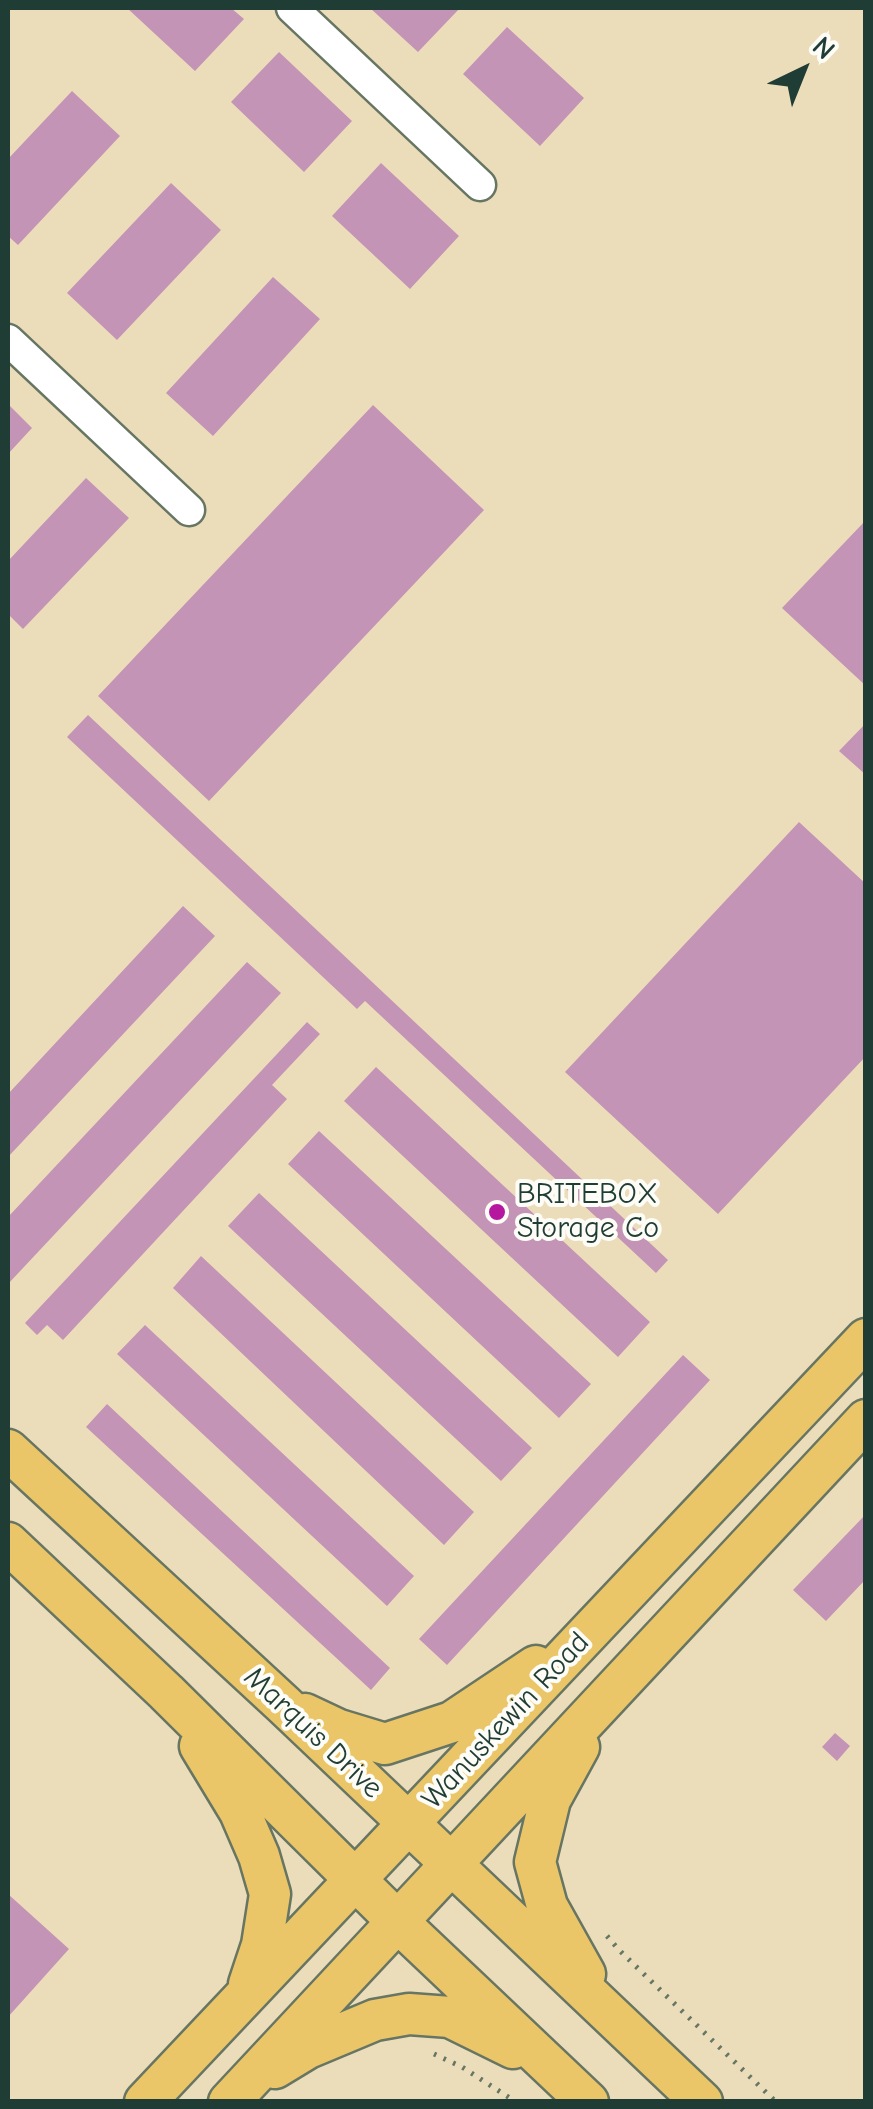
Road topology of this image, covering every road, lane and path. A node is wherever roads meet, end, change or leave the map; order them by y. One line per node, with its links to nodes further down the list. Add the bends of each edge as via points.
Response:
1 (292, 8): 2 (lane)
2 (480, 185)
3 (8, 340): 4 (lane)
4 (189, 510)
5 (866, 1339): 9 (main road, Wanuskewin Road)
6 (866, 1420): 10 (main road, Wanuskewin Road)
7 (8, 1450): 12 (main road, Marquis Drive)
8 (8, 1543): 11 (main road)
9 (598, 1624): 12 (main road, via 452,1722 385,1744); 13 (main road, Wanuskewin Road)
10 (620, 1682): 14 (main road, Wanuskewin Road); 19 (main road, via 550,1800 535,1862 547,1906)
11 (166, 1692): 15 (main road); 18 (main road, via 240,1812 270,1894)
12 (283, 1704): 13 (main road, Marquis Drive)
13 (409, 1824): 14 (main road, Marquis Drive); 15 (main road, Wanuskewin Road)
14 (450, 1863): 16 (main road, Wanuskewin Road); 19 (main road, Marquis Drive)
15 (356, 1880): 16 (main road); 18 (main road, Wanuskewin Road)
16 (398, 1922): 21 (main road); 22 (main road, Wanuskewin Road)
17 (600, 1927): 27 (path)
18 (246, 1992): 23 (main road, Wanuskewin Road)
19 (604, 2008): 26 (main road, Marquis Drive)
20 (422, 2051): 24 (path, via 462,2067)
21 (548, 2066): 22 (main road, via 450,2017 408,2014 374,2020 308,2048); 25 (main road)
22 (236, 2094)
23 (145, 2102)
24 (516, 2102)
25 (588, 2102)
26 (702, 2102)
27 (776, 2102)

